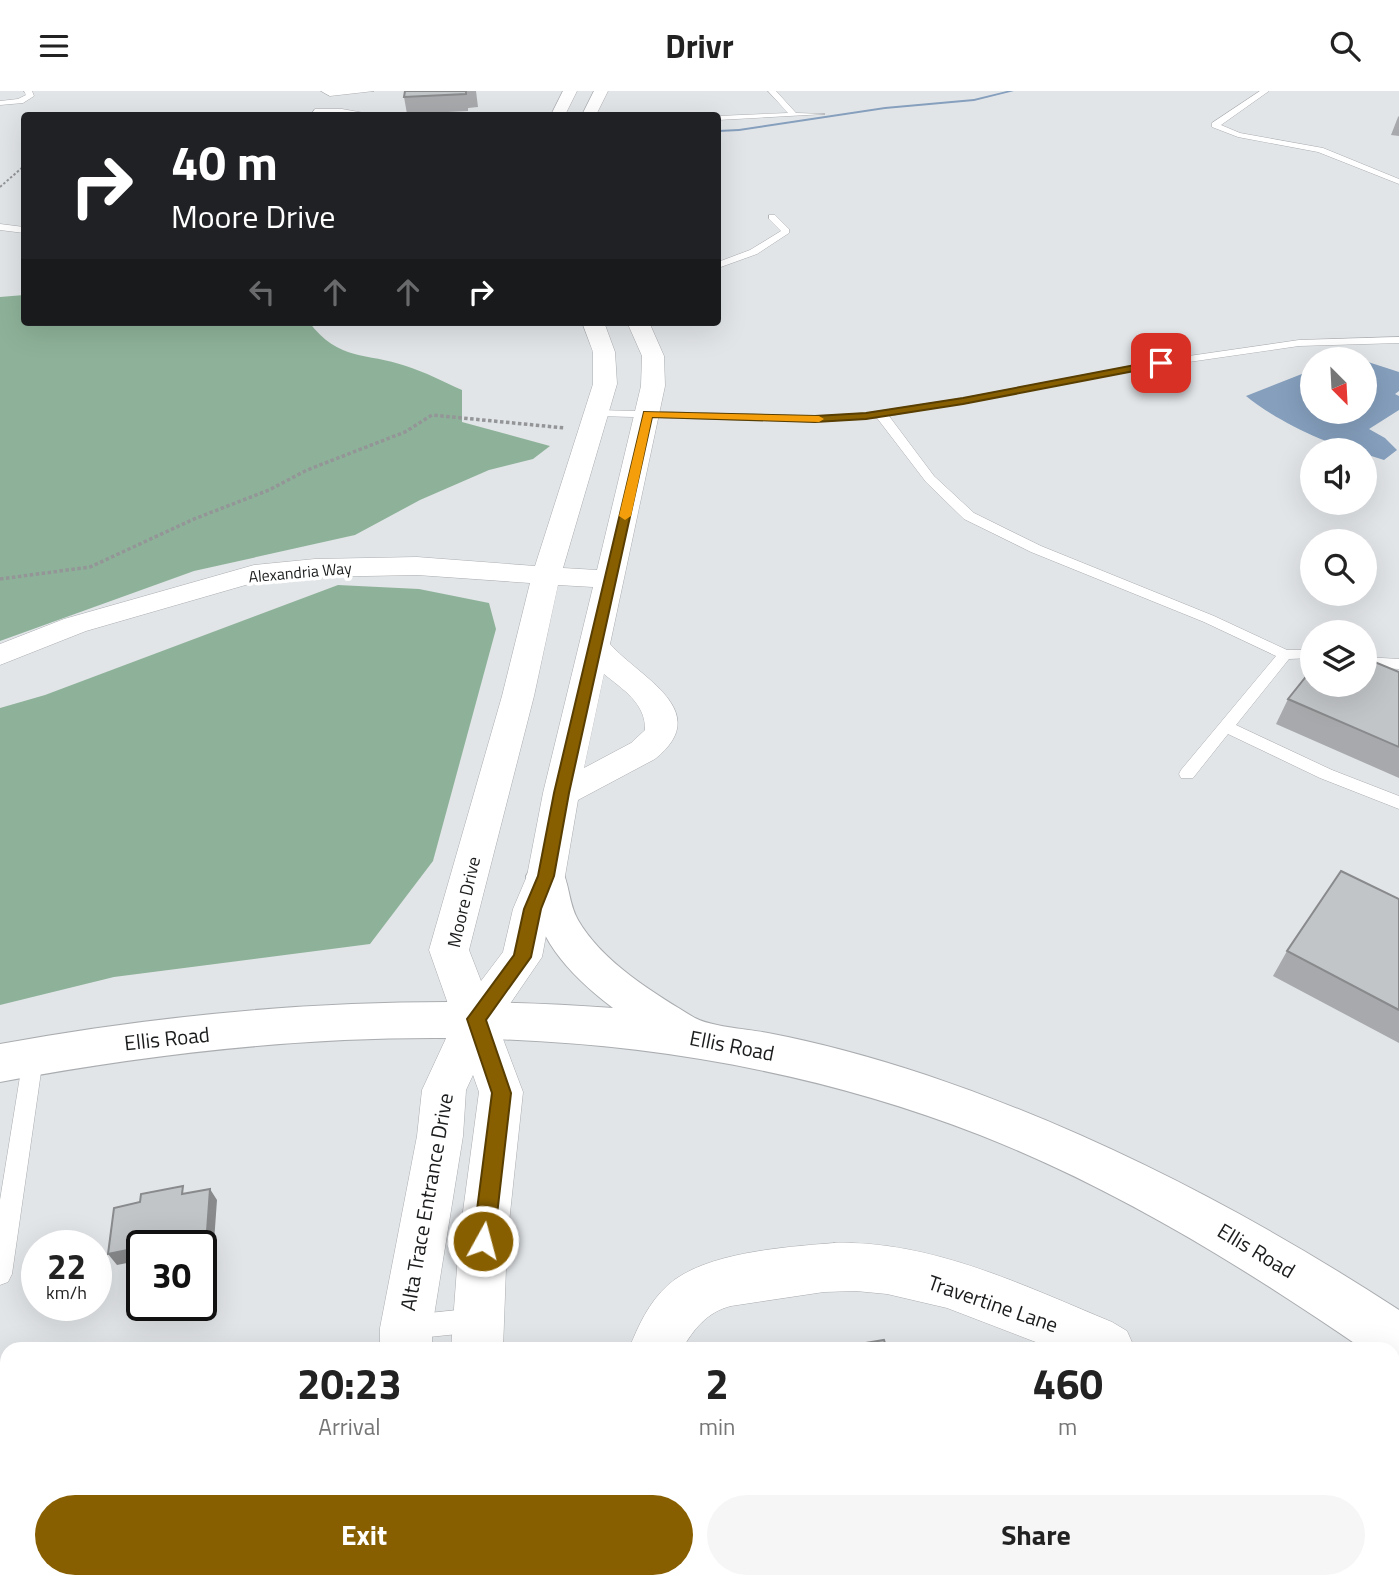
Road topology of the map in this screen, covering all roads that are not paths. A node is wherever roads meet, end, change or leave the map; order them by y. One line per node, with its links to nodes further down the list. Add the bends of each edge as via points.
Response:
1 (28, 91): 8 (lane, via 30,96 20,101)
2 (325, 91): 3 (lane)
3 (370, 91)
4 (570, 91): 11 (street)
5 (601, 91): 12 (street)
6 (772, 91): 14 (lane)
7 (1265, 91): 16 (lane, via 1215,125 1238,135 1320,150)
8 (0, 103)
9 (315, 111): 10 (lane)
10 (350, 112)
11 (560, 112)
12 (590, 112)
13 (821, 114): 14 (lane)
14 (794, 115): 15 (lane)
15 (721, 118)
16 (1399, 182)
17 (772, 217): 20 (lane, via 786,231 737,260)
18 (0, 227): 19 (lane)
19 (21, 230)
20 (721, 264)
21 (595, 326): 26 (street, Moore Drive, via 606,372)
22 (640, 326): 24 (street, via 653,356)
23 (1399, 340): 25 (lane, via 1299,343)
24 (647, 414): 25 (lane, via 815,419); 26 (lane); 28 (street)
25 (880, 414): 32 (lane, via 930,479 969,516)
26 (594, 422): 27 (street, Moore Drive)
27 (547, 575): 28 (street, Alexandria Way); 31 (street, Alexandria Way, via 417,566 254,574 100,617); 40 (street, Moore Drive, via 449,950)
28 (611, 580): 29 (street)
29 (596, 647): 37 (street); 37 (street, via 650,698 663,724 646,749)
30 (1300, 654): 32 (lane)
31 (0, 655)
32 (1285, 655): 35 (lane)
33 (1377, 663): 34 (lane)
34 (1399, 664)
35 (1226, 727): 36 (lane); 38 (lane)
36 (1187, 774)
37 (561, 793): 39 (street)
38 (1399, 803)
39 (546, 876): 40 (street, via 532,909 522,957); 41 (main road, via 552,910 573,947 592,967)
40 (476, 1019): 41 (main road, Ellis Road); 42 (main road, Ellis Road, via 283,1027); 44 (street, via 501,1093); 45 (street, Alta Trace Entrance Drive, via 444,1090)
41 (689, 1037): 48 (main road, Ellis Road, via 849,1071 1014,1128 1138,1184 1226,1232)
42 (17, 1060): 43 (lane)
43 (0, 1274)
44 (477, 1335): 45 (lane)
45 (406, 1338)
46 (658, 1342): 47 (street, Travertine Lane, via 687,1299 707,1287 827,1268 858,1268 951,1286)
47 (1097, 1342)
48 (1399, 1342)

